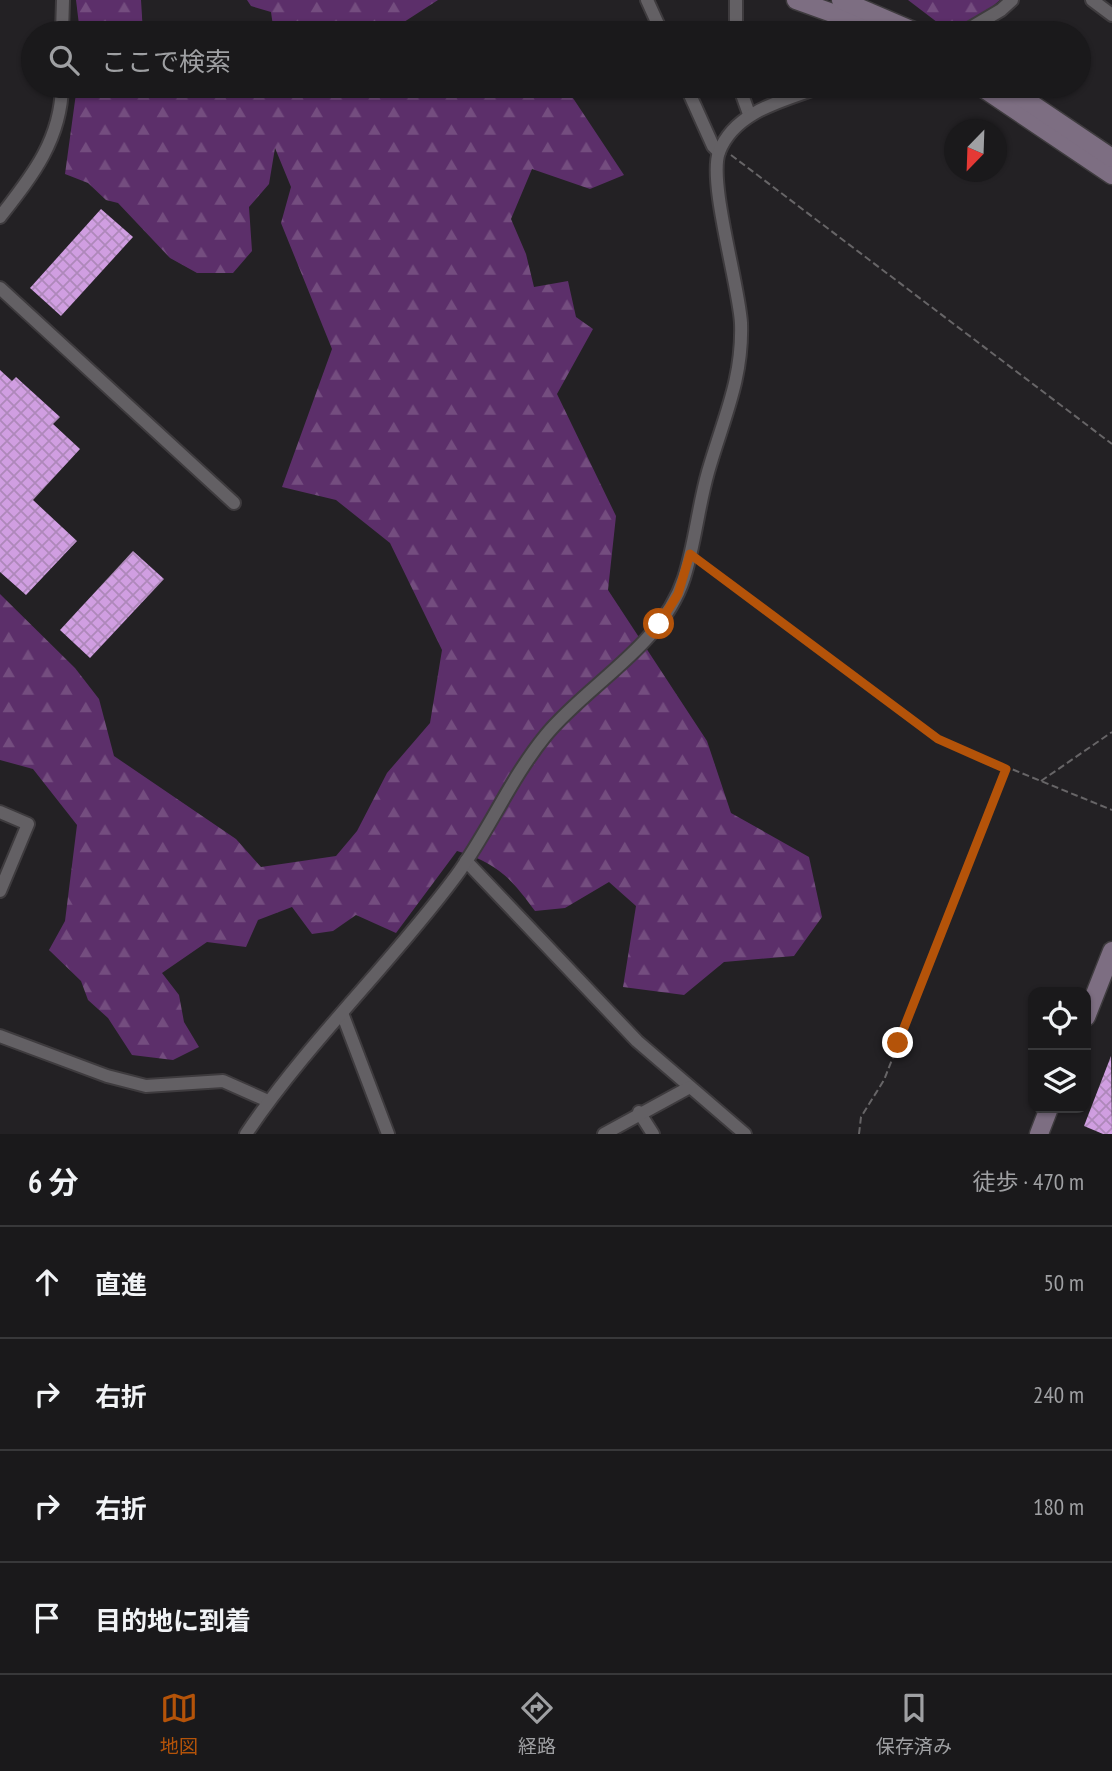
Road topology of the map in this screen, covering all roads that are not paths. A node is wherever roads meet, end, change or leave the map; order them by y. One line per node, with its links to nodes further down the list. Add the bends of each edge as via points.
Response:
1 (63, 0): 9 (street)
2 (647, 0): 10 (street)
3 (736, 0): 11 (street)
4 (796, 0): 12 (street)
5 (841, 0): 13 (street)
6 (1012, 0): 14 (street)
7 (1092, 0): 8 (street)
8 (1112, 15)
9 (62, 21)
10 (657, 21)
11 (736, 21)
12 (855, 21)
13 (890, 21)
14 (982, 21)
15 (62, 98): 25 (street, via 53,140 35,173)
16 (691, 98): 22 (street, via 713,146)
17 (743, 98): 21 (street)
18 (791, 98): 21 (street)
19 (998, 98): 24 (street)
20 (1023, 98): 23 (street)
21 (749, 114): 22 (street)
22 (720, 150): 29 (street, via 720,190 741,320 740,370 671,608 646,639 545,737 510,785)
23 (1112, 158)
24 (1112, 174)
25 (0, 217)
26 (0, 288): 27 (street)
27 (233, 503)
28 (0, 812): 30 (street, via 28,824)
29 (466, 861): 33 (street); 35 (street, via 636,1041)
30 (0, 891)
31 (1112, 951): 32 (street)
32 (1091, 1004)
33 (342, 1013): 36 (street); 40 (street)
34 (0, 1037): 36 (street, via 146,1086 223,1081)
35 (690, 1087): 37 (street); 43 (street)
36 (268, 1101): 39 (street)
37 (639, 1112): 41 (street); 42 (street)
38 (1047, 1113): 44 (street)
39 (246, 1134)
40 (388, 1134)
41 (604, 1134)
42 (653, 1134)
43 (745, 1134)
44 (1039, 1134)

